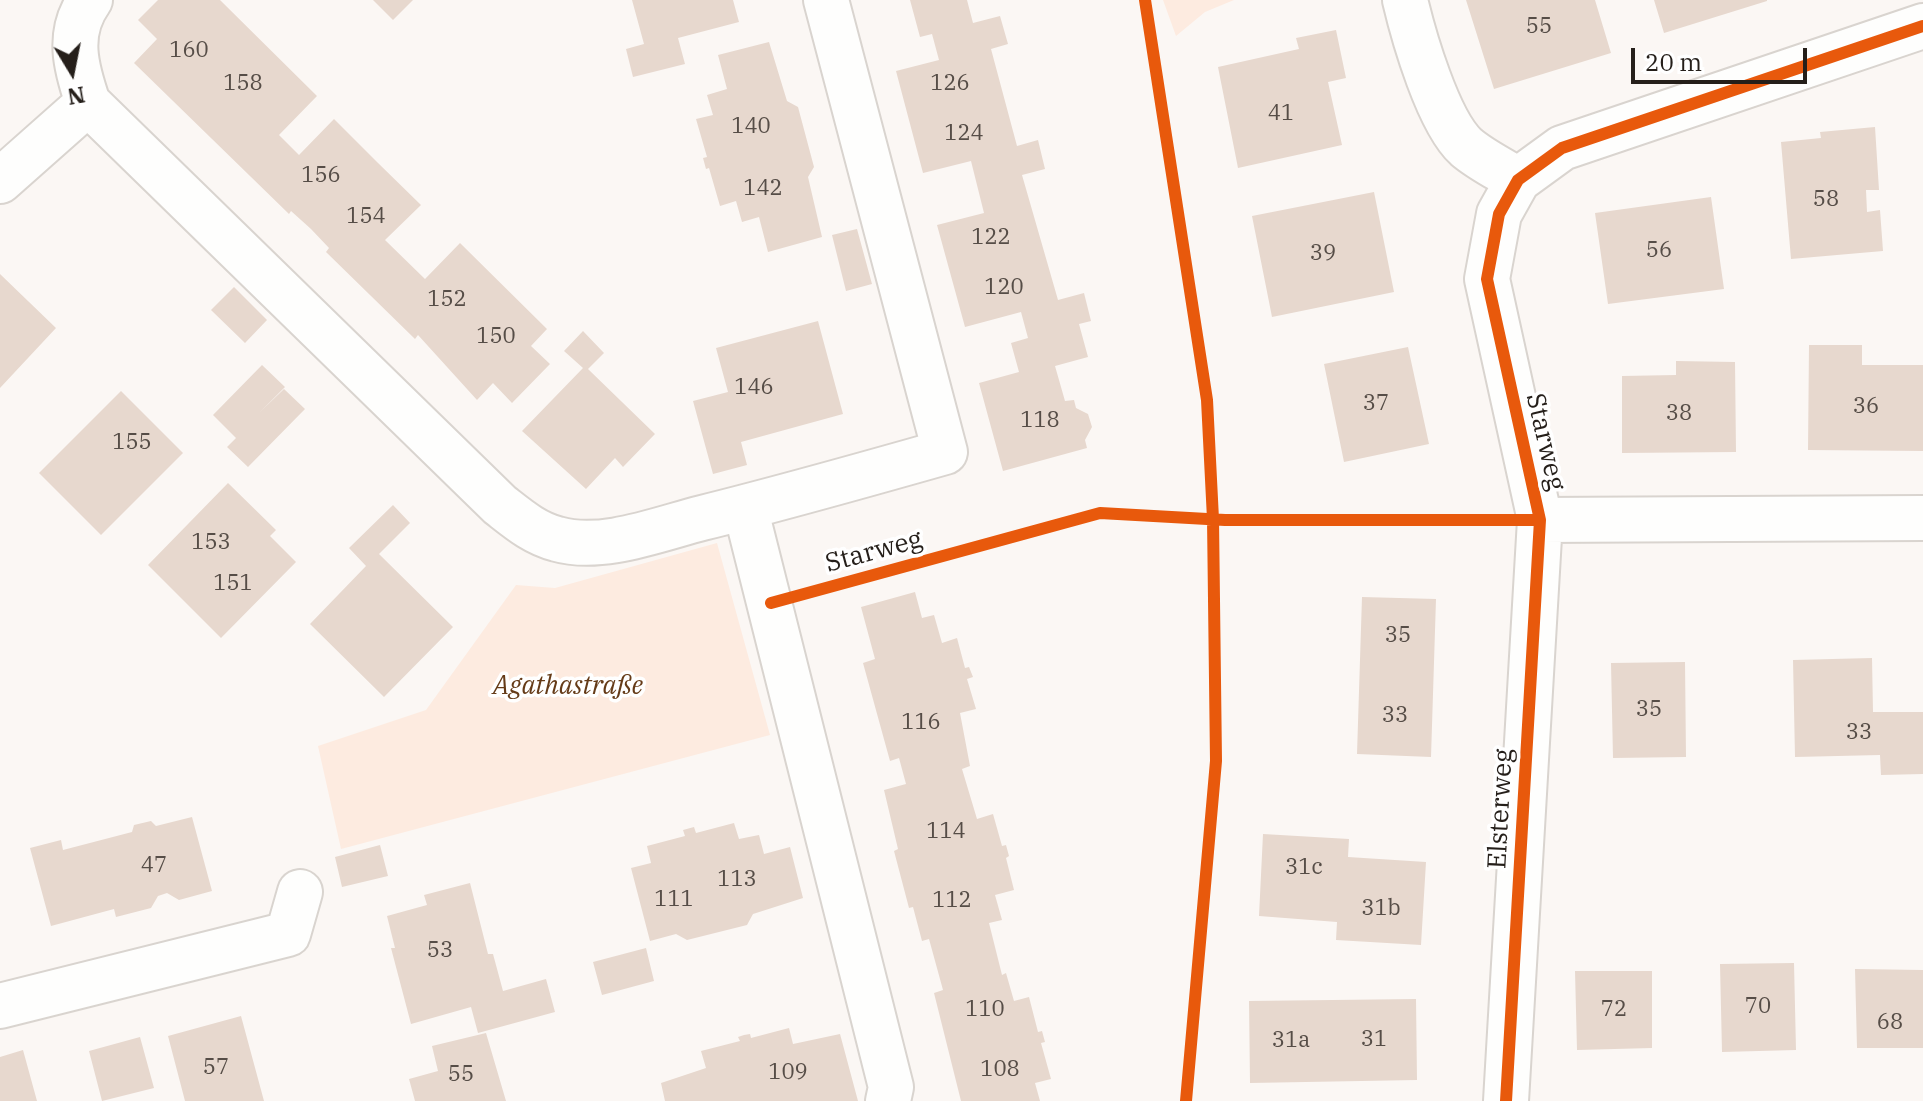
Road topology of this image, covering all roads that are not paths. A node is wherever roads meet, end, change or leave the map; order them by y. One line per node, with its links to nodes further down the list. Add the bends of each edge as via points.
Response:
1 (90, 0): 5 (street, via 78,16 74,62)
2 (826, 0): 8 (street, via 945,452)
3 (1405, 0): 6 (street, via 1440,104 1465,146)
4 (1923, 26): 6 (street, Starweg, via 1562,148)
5 (88, 103): 7 (street); 8 (street, via 528,528 559,540 593,541)
6 (1518, 180): 10 (street, Starweg, via 1499,214 1487,279)
7 (0, 181)
8 (745, 507): 13 (street, via 852,919 891,1087)
9 (1923, 518): 10 (street, Starweg)
10 (1540, 520): 14 (street, Elsterweg)
11 (300, 892): 12 (street, via 288,934)
12 (0, 1006)
13 (888, 1101)
14 (1506, 1101)

